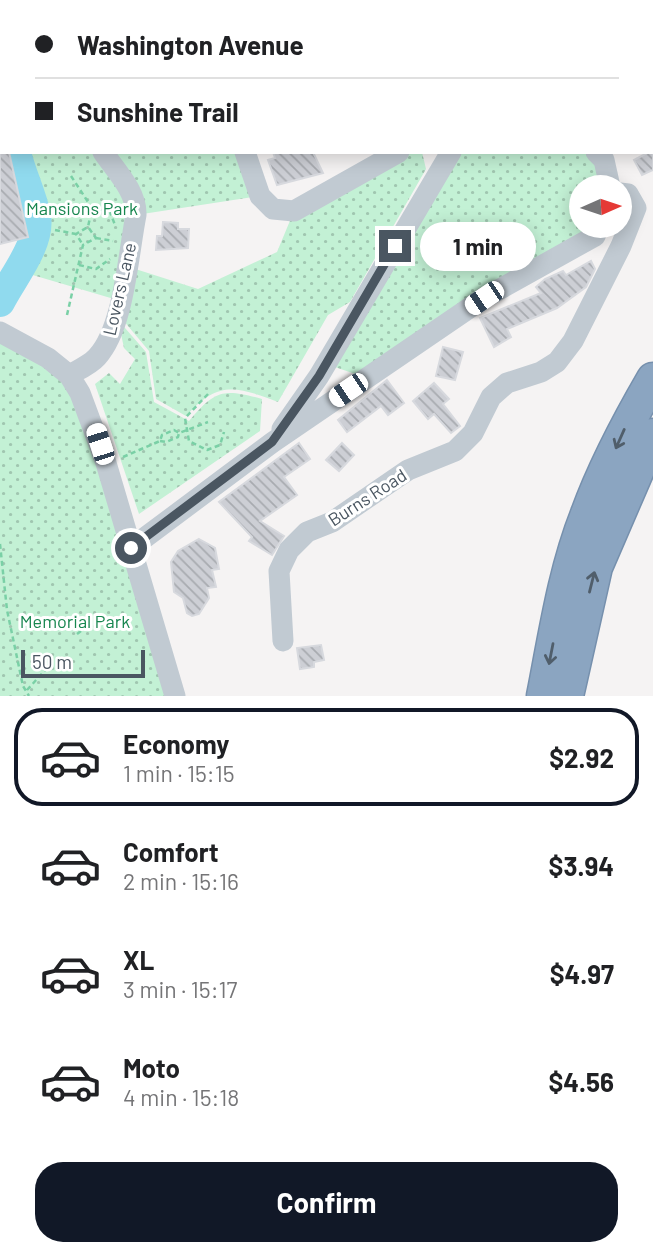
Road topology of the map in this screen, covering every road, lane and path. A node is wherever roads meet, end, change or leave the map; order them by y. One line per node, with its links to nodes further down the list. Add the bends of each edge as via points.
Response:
1 (104, 154): 23 (street, Lovers Lane, via 132,195 136,215 106,346 95,360)
2 (246, 154): 3 (street, via 260,197 273,209 293,212)
3 (395, 154)
4 (450, 154): 22 (street)
5 (598, 154): 6 (street)
6 (607, 175)
7 (71, 176): 9 (path)
8 (632, 201): 10 (street, Burns Road, via 636,208)
9 (92, 208): 11 (path); 12 (path, via 110,212)
10 (632, 217)
11 (88, 227): 14 (path); 15 (path)
12 (116, 229)
13 (55, 230): 14 (path)
14 (76, 234): 18 (path)
15 (96, 238): 18 (path); 19 (path, via 114,241 110,260 96,269)
16 (591, 238): 24 (street, via 484,298)
17 (623, 238): 37 (street, Burns Road, via 573,341 557,362 507,383 491,397 473,433 455,451 408,470 332,522 307,533 289,550 279,571)
18 (83, 245): 19 (path)
19 (79, 265): 20 (path)
20 (67, 314)
21 (3, 333): 23 (street, via 34,348)
22 (326, 364): 24 (street); 33 (street)
23 (69, 375): 36 (street, via 94,425)
24 (367, 378): 33 (street)
25 (653, 379): 42 (highway, one-way to 42, via 624,429 586,514 563,593)
26 (208, 394): 28 (path, via 186,416)
27 (208, 422): 28 (path)
28 (186, 430): 29 (path, via 189,441 206,450 219,445); 30 (path)
29 (224, 432)
30 (179, 433): 32 (path); 32 (path, via 174,430 162,435)
31 (653, 435): 43 (highway, one-way to 31, via 596,567)
32 (160, 441): 34 (path)
33 (272, 442): 36 (street)
34 (117, 460)
35 (0, 544): 39 (path, via 7,610)
36 (131, 548): 41 (street)
37 (283, 641)
38 (48, 667): 39 (path)
39 (26, 691): 40 (path)
40 (29, 696)
41 (175, 696)
42 (542, 696)
43 (567, 696)

